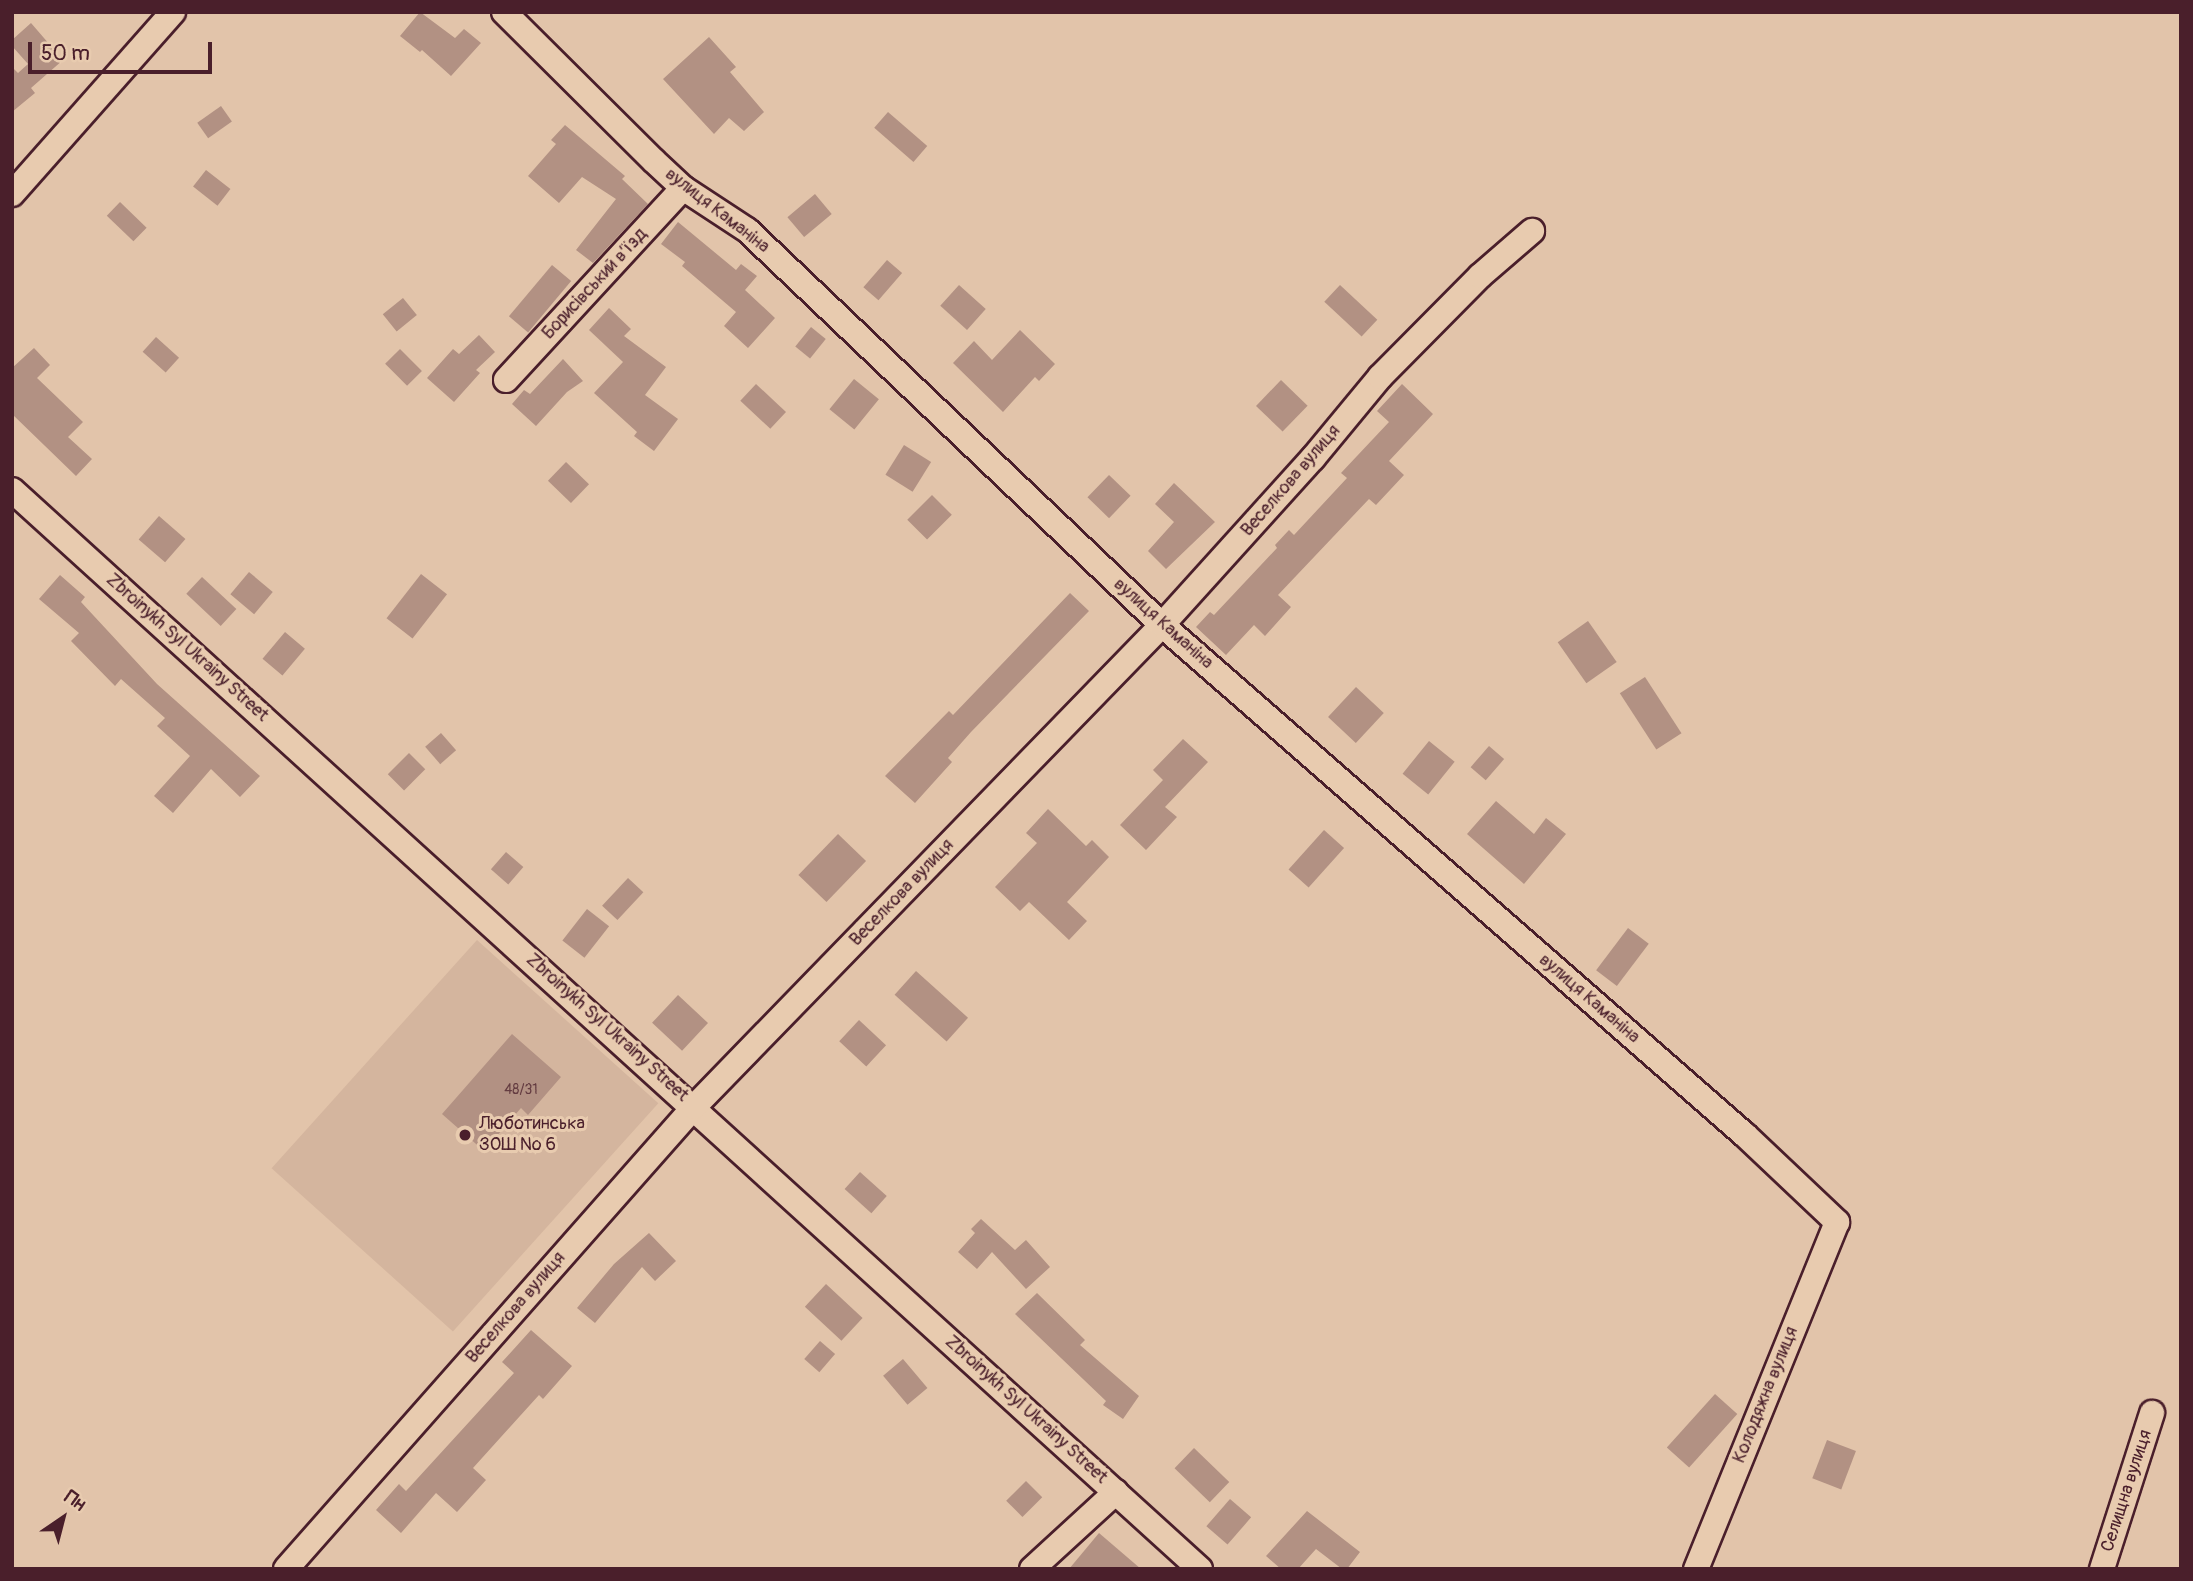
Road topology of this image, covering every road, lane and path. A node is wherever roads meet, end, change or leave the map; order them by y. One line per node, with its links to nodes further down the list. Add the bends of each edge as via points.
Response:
1 (173, 12): 4 (street)
2 (504, 12): 3 (street, вулиця Каманіна)
3 (683, 188): 6 (street, Борисівський в’їзд); 8 (street, вулиця Каманіна, via 747,230)
4 (12, 194)
5 (1532, 231): 8 (street, Веселкова вулиця, via 1480,276 1380,377)
6 (506, 380)
7 (12, 490): 9 (street, Zbroinykh Syl Ukrainy Street)
8 (1162, 625): 9 (street, Веселкова вулиця); 10 (street, вулиця Каманіна, via 1745,1135)
9 (694, 1107): 12 (street, Zbroinykh Syl Ukrainy Street); 13 (street, Веселкова вулиця)
10 (1837, 1222): 16 (street, Колодяжна вулиця)
11 (2152, 1413): 17 (street, Селищна вулиця)
12 (1116, 1492): 14 (street); 15 (street, Zbroinykh Syl Ukrainy Street)
13 (286, 1569)
14 (1032, 1569)
15 (1200, 1569)
16 (1696, 1569)
17 (2102, 1569)

